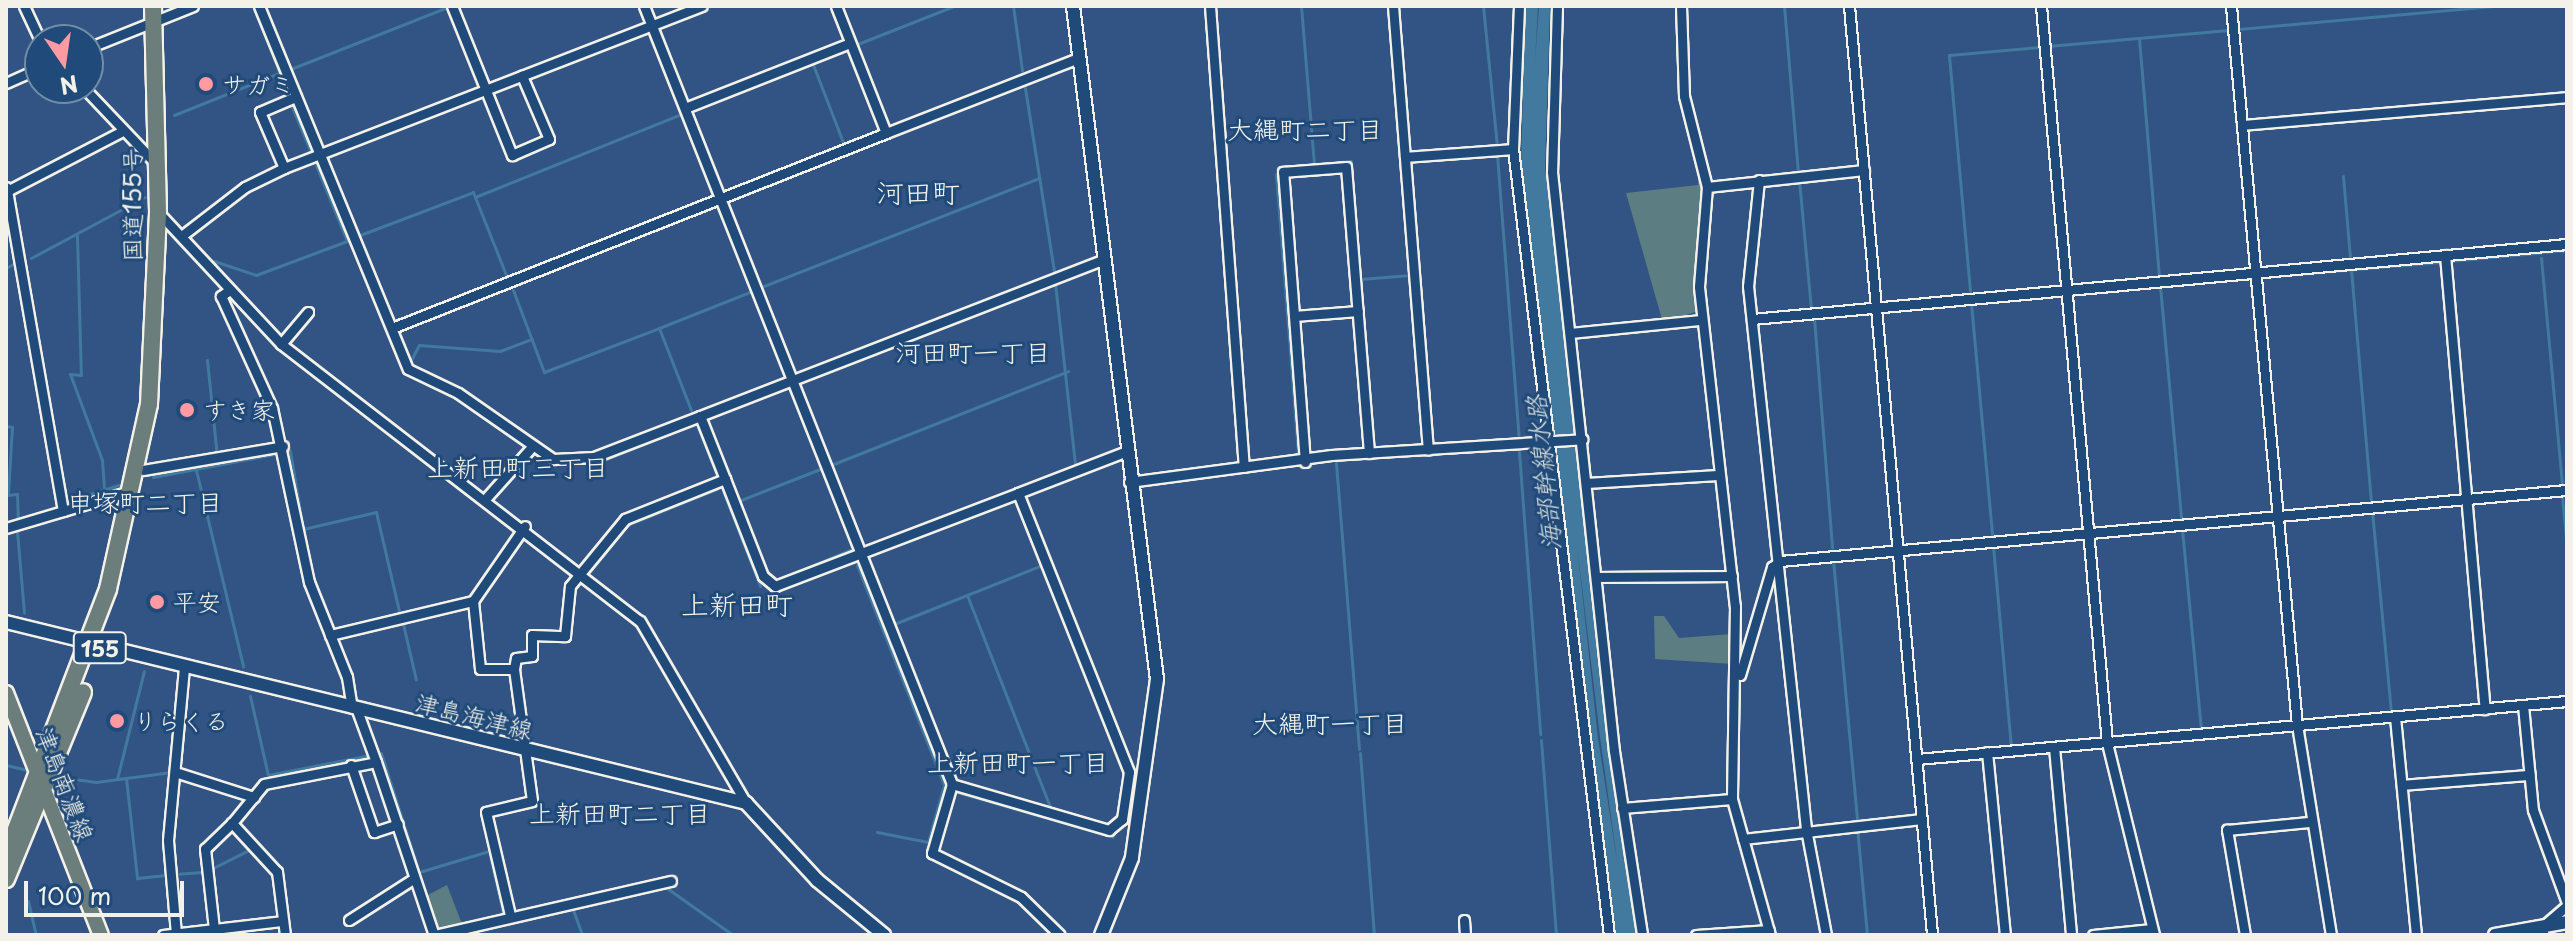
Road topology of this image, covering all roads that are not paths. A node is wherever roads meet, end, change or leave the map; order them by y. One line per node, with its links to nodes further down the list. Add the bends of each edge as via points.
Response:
1 (193, 6): 16 (street)
2 (259, 6): 23 (street)
3 (452, 6): 22 (street)
4 (644, 6): 17 (street)
5 (702, 6): 17 (street)
6 (836, 6): 19 (street)
7 (1073, 6): 20 (main road)
8 (1210, 6): 68 (street)
9 (1393, 6): 32 (street)
10 (1519, 6): 30 (street)
11 (1557, 6): 55 (street, via 1552,158)
12 (1681, 6): 37 (street, via 1684,96)
13 (1849, 6): 35 (street)
14 (2041, 6): 46 (street)
15 (2231, 6): 27 (street)
16 (154, 14): 18 (street); 33 (highway, 国道155号 / 155)
17 (652, 26): 21 (street); 26 (street)
18 (104, 40)
19 (850, 43): 26 (street); 29 (street)
20 (1076, 59): 29 (street); 44 (main road)
21 (522, 76): 22 (street); 22 (street, via 549,139 512,155)
22 (485, 90): 31 (street)
23 (296, 97): 31 (street); 34 (street, via 260,112)
24 (2567, 97): 27 (street)
25 (97, 104): 28 (street)
26 (685, 108): 39 (street)
27 (2242, 125): 45 (street)
28 (121, 132): 33 (street); 38 (street)
29 (886, 133): 39 (street)
30 (1513, 149): 32 (street); 61 (street)
31 (320, 157): 34 (street); 54 (street)
32 (1405, 157): 64 (street)
33 (157, 165): 40 (highway, 国道155号 / 155)
34 (284, 168): 41 (street, via 245,187)
35 (1864, 170): 36 (street); 48 (street)
36 (1759, 180): 37 (street); 52 (street)
37 (1707, 187): 53 (street)
38 (6, 190): 79 (street)
39 (721, 198): 54 (street); 57 (street)
40 (158, 212): 41 (street); 58 (highway, 国道155号 / 155)
41 (184, 234): 47 (street)
42 (2567, 244): 43 (street)
43 (2445, 255): 45 (street); 78 (street)
44 (1103, 260): 57 (street); 65 (main road)
45 (2256, 272): 46 (street); 80 (street)
46 (2066, 290): 48 (street); 83 (street)
47 (228, 291): 56 (street); 62 (street, via 221,296)
48 (1876, 307): 52 (street); 84 (street)
49 (1358, 311): 51 (street); 51 (street, via 1346,167 1283,172); 66 (street)
50 (308, 312): 56 (street)
51 (1294, 316): 67 (street)
52 (1752, 319): 86 (street)
53 (1701, 320): 55 (street); 70 (street)
54 (392, 328): 63 (street, via 408,369 458,393)
55 (1570, 333): 60 (street)
56 (281, 344): 77 (street)
57 (791, 379): 59 (street); 85 (street)
58 (149, 404): 69 (highway, 国道155号 / 155); 75 (highway, 国道155号 / 155)
59 (700, 416): 63 (street, via 582,459); 71 (street)
60 (1582, 439): 61 (street); 73 (street)
61 (1544, 443): 64 (street); 151 (street)
62 (283, 446): 69 (street); 92 (street, via 309,582)
63 (530, 449): 77 (street)
64 (1428, 450): 66 (street)
65 (1124, 452): 72 (main road); 76 (street)
66 (1369, 453): 67 (street)
67 (1305, 462): 68 (street)
68 (1244, 467): 72 (street)
69 (143, 470): 93 (highway, 国道155号 / 155)
70 (1718, 475): 73 (street); 88 (street)
71 (725, 479): 85 (street, via 768,583 783,586); 87 (street, via 625,519)
72 (1129, 482): 149 (main road, via 1157,679 1132,858)
73 (1586, 483): 89 (street)
74 (2567, 490): 78 (street)
75 (130, 491): 79 (street); 93 (highway, 国道155号 / 155)
76 (1018, 493): 85 (street); 115 (street, via 1129,772 1122,819 1109,830)
77 (487, 497): 81 (street)
78 (2467, 497): 80 (street); 101 (street)
79 (63, 511): 82 (street)
80 (2277, 514): 83 (street); 104 (street)
81 (525, 526): 87 (street); 90 (street)
82 (6, 528)
83 (2087, 532): 84 (street); 105 (street)
84 (1898, 549): 86 (street); 109 (street)
85 (860, 555): 115 (street)
86 (1780, 561): 96 (street, via 1772,567); 126 (street)
87 (582, 570): 95 (street, via 570,586 565,636 532,635 532,656 516,658); 120 (street, via 640,621)
88 (1732, 576): 89 (street); 96 (street)
89 (1598, 577): 121 (street)
90 (473, 601): 92 (street); 95 (street, via 480,669)
91 (6, 622): 93 (main road, 津島海津線)
92 (330, 635): 100 (street)
93 (95, 646): 94 (main road, 津島海津線); 113 (highway, 国道155号 / 155); 117 (highway, 国道155号 / 155)
94 (184, 669): 100 (main road, 津島海津線); 112 (street)
95 (514, 669): 107 (street)
96 (1737, 686): 119 (street)
97 (6, 693): 103 (main road, 津島南濃線)
98 (2567, 701): 99 (street)
99 (2523, 705): 101 (street); 114 (street)
100 (355, 709): 107 (main road, 津島海津線); 110 (street)
101 (2485, 709): 102 (street)
102 (2395, 717): 104 (street); 116 (street)
103 (11, 718): 113 (main road, 津島南濃線)
104 (2297, 725): 105 (street); 123 (street)
105 (2107, 743): 106 (street); 140 (street)
106 (2054, 747): 108 (street); 157 (street)
107 (521, 751): 120 (main road, 津島海津線); 133 (street, via 532,801 486,812)
108 (1987, 752): 109 (street); 156 (street)
109 (1917, 759): 122 (street)
110 (376, 762): 111 (street); 125 (street)
111 (351, 765): 118 (street, via 273,780); 125 (street, via 374,832)
112 (175, 772): 118 (street); 142 (street, via 168,840)
113 (38, 775): 117 (main road, 津島南濃線); 128 (highway, 国道155号 / 155)
114 (2530, 775): 116 (street); 132 (street, via 2540,837)
115 (952, 784): 148 (street, via 932,853 1021,897)
116 (2402, 785): 161 (street)
117 (44, 793): 129 (highway, 国道155号 / 155); 143 (main road, 津島南濃線)
118 (254, 797): 124 (street)
119 (1732, 799): 121 (street); 127 (street)
120 (746, 803): 147 (main road, via 817,880)
121 (1622, 808): 152 (street)
122 (1922, 819): 126 (street); 155 (street)
123 (2309, 822): 159 (street, via 2227,830); 160 (street)
124 (232, 823): 136 (street, via 277,872); 138 (street, via 205,849)
125 (398, 824): 130 (street)
126 (1806, 829): 127 (street); 154 (street)
127 (1743, 839): 141 (street)
128 (6, 855)
129 (6, 879)
130 (413, 879): 134 (street); 146 (street)
131 (671, 881): 133 (street)
132 (2567, 904): 139 (street)
133 (510, 915): 146 (street)
134 (349, 920)
135 (1464, 920): 150 (street)
136 (283, 921): 138 (street); 145 (street)
137 (2567, 922): 139 (main road)
138 (214, 929): 142 (street)
139 (2542, 931): 162 (main road)
140 (2153, 932): 158 (street)
141 (1770, 933): 153 (street)
142 (176, 934): 144 (street)
143 (101, 935)
144 (163, 935)
145 (285, 935)
146 (434, 935)
147 (884, 935)
148 (1060, 935)
149 (1101, 935)
150 (1465, 935)
151 (1609, 935)
152 (1642, 935)
153 (1696, 935)
154 (1826, 935)
155 (1932, 935)
156 (2005, 935)
157 (2071, 935)
158 (2093, 935)
159 (2245, 935)
160 (2331, 935)
161 (2416, 935)
162 (2495, 935)

